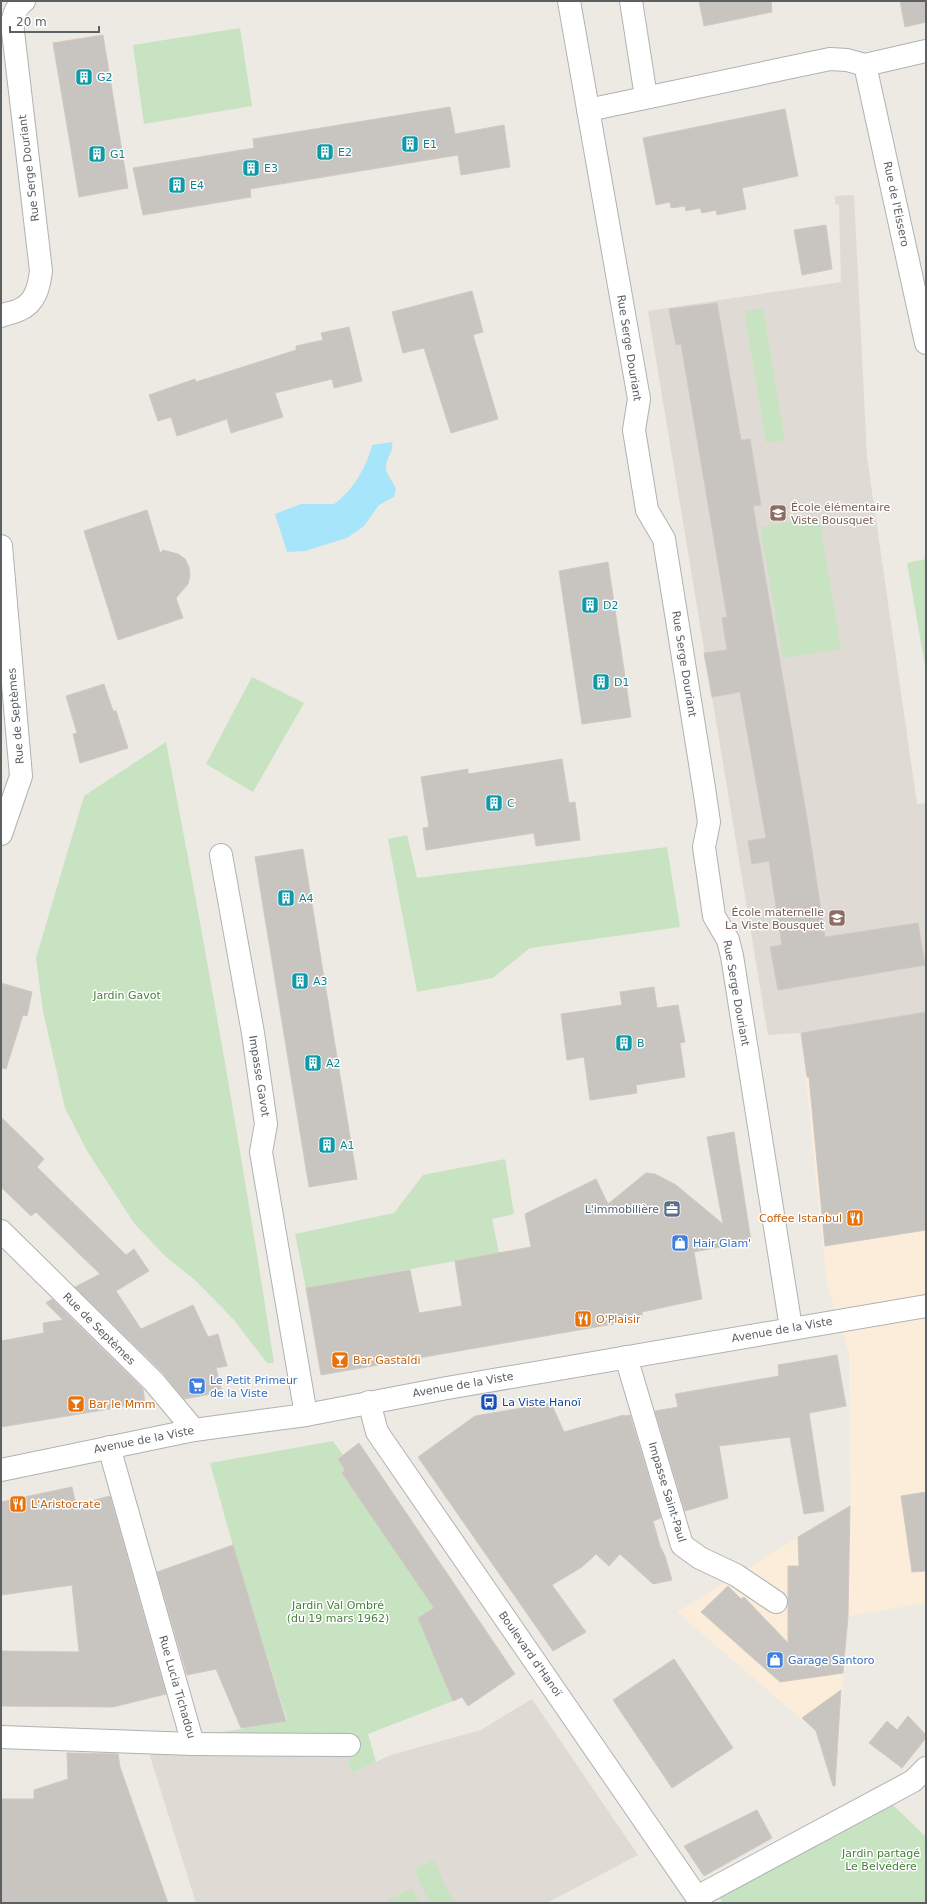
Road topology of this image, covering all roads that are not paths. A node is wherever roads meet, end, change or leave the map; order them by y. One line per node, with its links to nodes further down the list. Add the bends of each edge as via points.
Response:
1 (24, 1): 8 (street, Rue Serge Douriant, via 14,14 12,23 41,271 39,286 32,301 20,310)
2 (569, 1): 7 (street, Rue Serge Douriant)
3 (631, 1): 6 (street)
4 (926, 51): 5 (street)
5 (865, 64): 6 (street, via 830,59); 9 (street, Rue de l'Eissero)
6 (646, 97): 7 (street)
7 (588, 110): 15 (street, Rue Serge Douriant, via 639,399 634,430 647,510 664,539 704,788 709,822 704,847 714,916 728,940 732,956)
8 (1, 316)
9 (926, 343)
10 (1, 546): 11 (street, Rue de Septèmes, via 21,776)
11 (1, 834)
12 (221, 855): 18 (street, Impasse Gavot, via 253,1033 266,1124 261,1152)
13 (1, 1230): 19 (street, Rue de Septèmes, via 154,1382)
14 (926, 1306): 15 (street, Avenue de la Viste)
15 (791, 1328): 16 (street, Avenue de la Viste)
16 (626, 1357): 17 (street, Avenue de la Viste); 22 (street, Impasse Saint-Paul, via 682,1545 700,1558 736,1575)
17 (370, 1402): 18 (street, Avenue de la Viste); 27 (street, Boulevard d'Hanoï, via 377,1432)
18 (306, 1415): 19 (street, Avenue de la Viste)
19 (194, 1430): 20 (street, Avenue de la Viste)
20 (109, 1447): 21 (street, Avenue de la Viste); 24 (street, Rue Lucia Tichadou)
21 (1, 1470)
22 (776, 1602)
23 (1, 1737): 24 (street, Rue Lucia Tichadou)
24 (194, 1744): 25 (street)
25 (349, 1745)
26 (926, 1768): 27 (street, via 913,1781)
27 (699, 1900)

